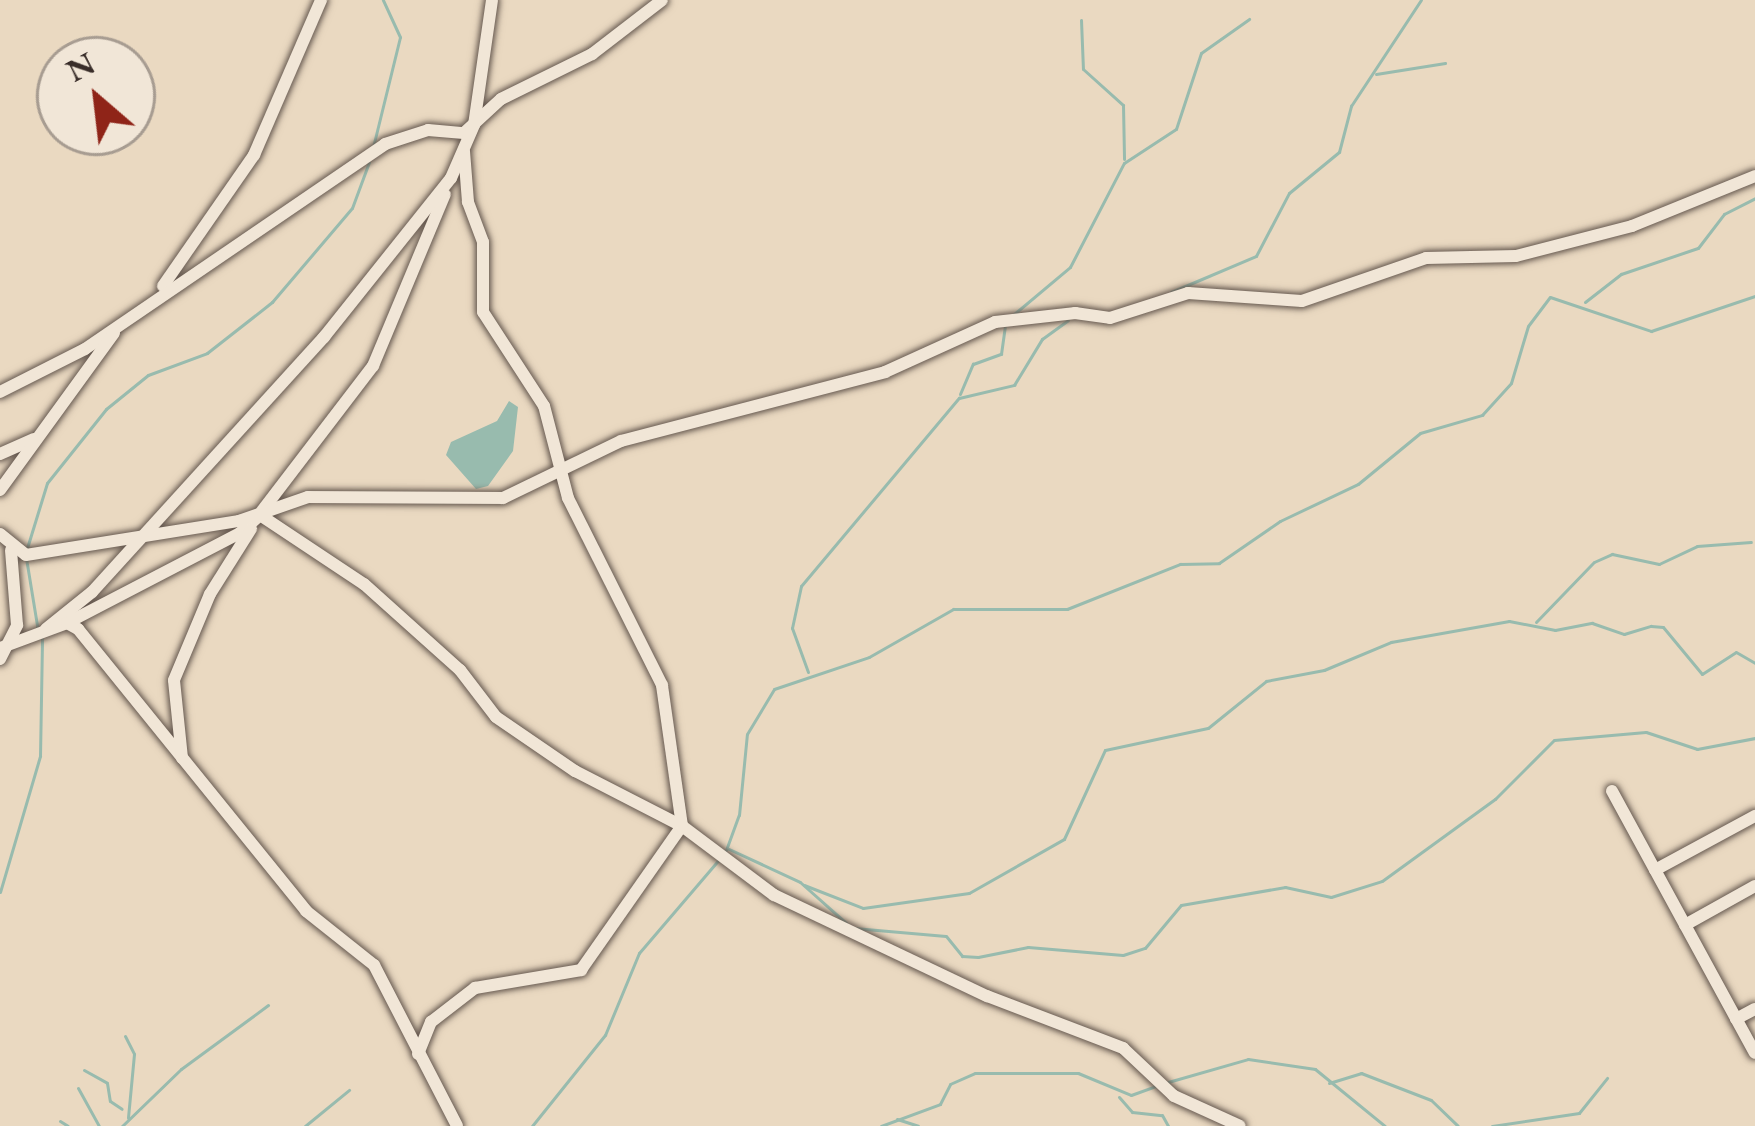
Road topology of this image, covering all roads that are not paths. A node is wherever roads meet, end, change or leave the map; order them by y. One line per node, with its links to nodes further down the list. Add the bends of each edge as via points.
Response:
1 (321, 0): 8 (street, via 254,155)
2 (492, 0): 4 (street)
3 (662, 0): 4 (street, via 592,54 501,99)
4 (473, 128): 5 (street); 8 (street, via 428,130 385,144)
5 (464, 151): 7 (street); 13 (street, via 468,202 483,242 483,312 544,406)
6 (1755, 176): 13 (street, via 1632,226 1516,256 1426,259 1303,302 1188,293 1110,318 1075,313 995,322 884,372 621,441)
7 (451, 178): 15 (street, via 373,366); 17 (street, via 324,337)
8 (156, 294): 9 (street)
9 (122, 323): 10 (street); 11 (street)
10 (0, 392)
11 (35, 439): 12 (street); 14 (street)
12 (0, 454)
13 (558, 472): 15 (street, via 502,498 308,496); 29 (street, via 662,685)
14 (0, 490)
15 (260, 514): 17 (street); 21 (street, via 239,533); 26 (street, via 210,594 173,680); 29 (street, via 364,584 460,670 496,717 575,771)
16 (0, 534): 18 (street)
17 (140, 536): 18 (street, via 80,550); 22 (street)
18 (11, 550): 20 (street)
19 (0, 588): 20 (street)
20 (12, 603): 23 (street)
21 (67, 623): 22 (street); 26 (street)
22 (46, 629): 23 (street)
23 (14, 638): 24 (street); 25 (street)
24 (0, 648)
25 (0, 659)
26 (183, 765): 35 (street, via 306,910 374,965)
27 (1612, 791): 30 (street)
28 (1755, 816): 30 (street)
29 (682, 826): 35 (street, via 581,970 475,988 431,1022); 38 (street, via 807,913 1123,1048 1174,1096)
30 (1655, 870): 32 (street)
31 (1755, 886): 32 (street)
32 (1685, 925): 34 (street)
33 (1755, 1009): 34 (street)
34 (1736, 1019): 36 (street)
35 (418, 1054): 37 (street)
36 (1755, 1054)
37 (457, 1126)
38 (1240, 1126)

